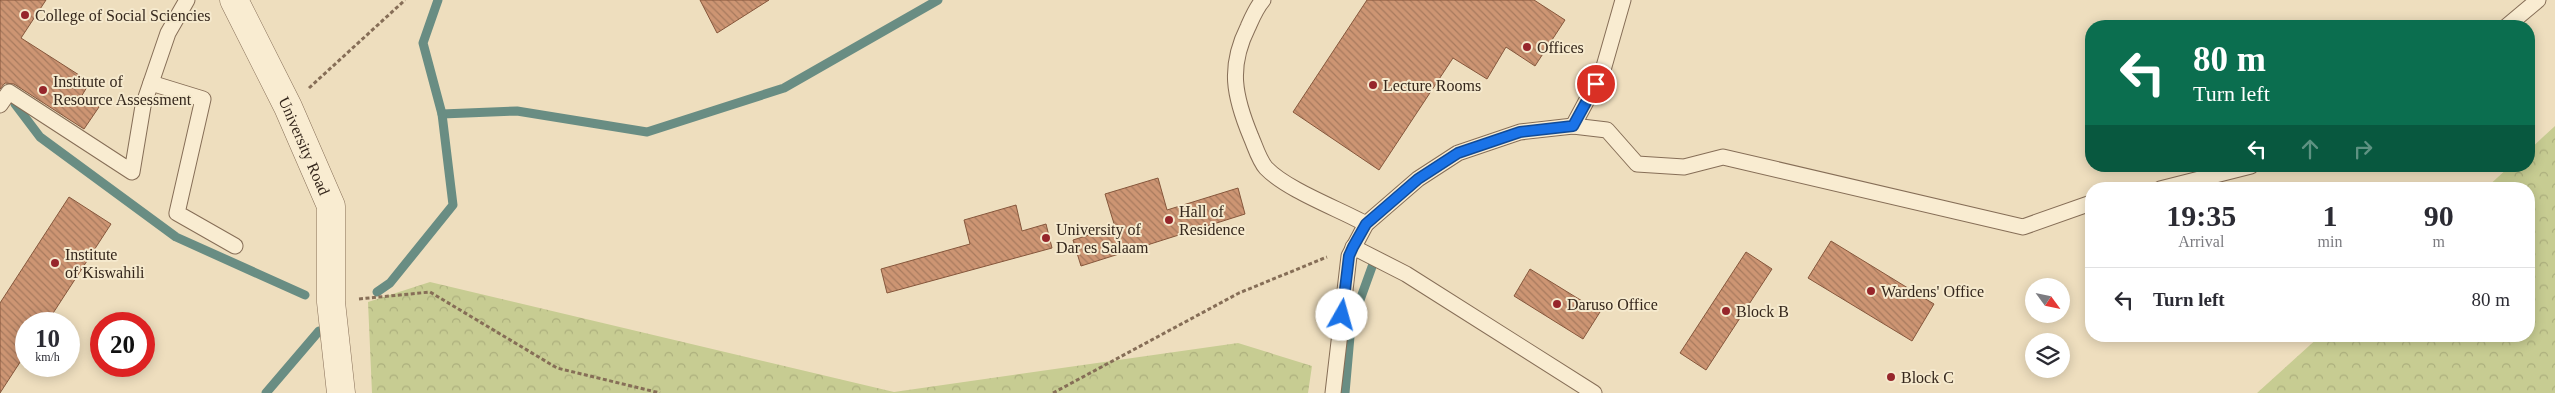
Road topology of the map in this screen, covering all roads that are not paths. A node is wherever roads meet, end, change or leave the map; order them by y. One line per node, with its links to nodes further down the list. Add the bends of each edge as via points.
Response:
1 (188, 0): 7 (lane, via 168,33)
2 (234, 0): 16 (street, University Road, via 288,107 331,206 331,302)
3 (1263, 0): 13 (lane, via 1241,40 1234,64 1242,114 1254,144 1265,167 1281,180)
4 (1623, 0): 9 (lane, via 1603,70)
5 (2538, 0): 6 (lane)
6 (2514, 20)
7 (151, 83): 8 (lane, via 143,106 132,172 9,92); 14 (lane, via 203,99 177,213)
8 (0, 105)
9 (1573, 126): 12 (lane, via 1607,130 1637,164 1684,167 1723,157 2023,227); 13 (lane, via 1520,132 1458,153 1418,179)
10 (2227, 172): 11 (lane)
11 (2188, 182)
12 (2085, 205)
13 (1366, 224): 15 (lane)
14 (235, 246)
15 (1353, 247): 17 (lane, via 1349,256); 18 (lane, via 1406,274)
16 (341, 393)
17 (1333, 393)
18 (1594, 393)

